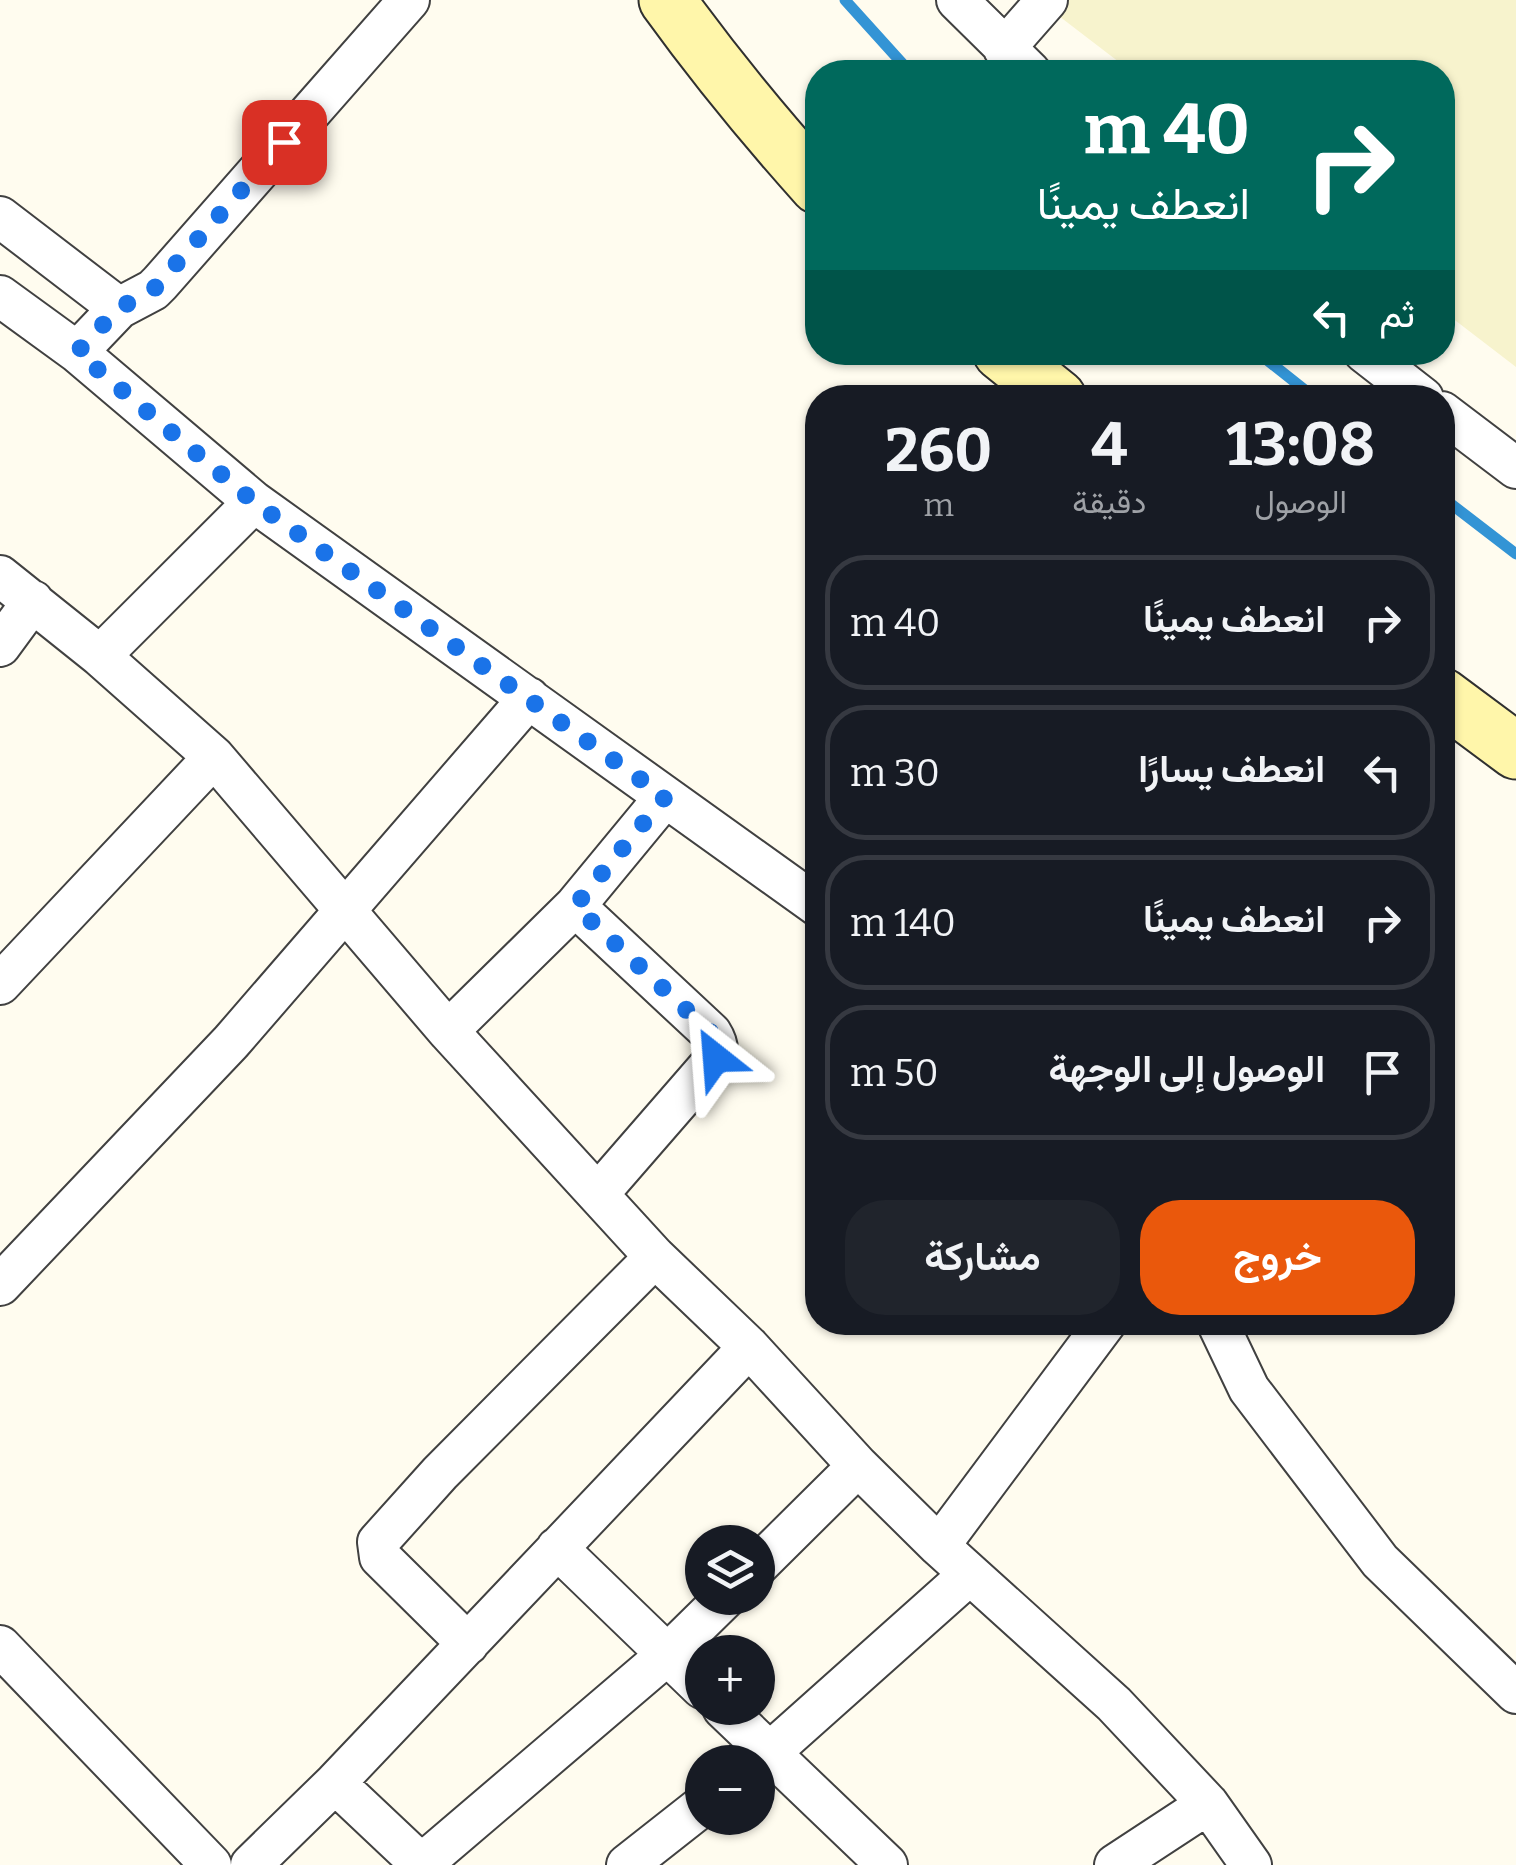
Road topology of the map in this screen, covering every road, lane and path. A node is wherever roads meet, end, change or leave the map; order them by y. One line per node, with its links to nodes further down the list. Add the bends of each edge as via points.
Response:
1 (408, 0): 10 (street, via 160,283)
2 (667, 0): 7 (street)
3 (957, 0): 5 (street)
4 (1046, 0): 6 (street)
5 (1016, 60)
6 (1017, 60)
7 (805, 172)
8 (0, 217): 10 (street)
9 (0, 296): 11 (street)
10 (119, 308): 11 (street)
11 (77, 352): 18 (street)
12 (1017, 365): 14 (street)
13 (1381, 365): 15 (street)
14 (1042, 385)
15 (1406, 385)
16 (1455, 422): 17 (street)
17 (1516, 468)
18 (254, 502): 22 (street); 23 (street)
19 (0, 576): 20 (street)
20 (33, 601): 21 (street); 22 (street)
21 (0, 646)
22 (100, 656): 26 (street)
23 (529, 698): 27 (street); 30 (street)
24 (1455, 706): 25 (street)
25 (1516, 751)
26 (214, 757): 30 (street); 31 (street)
27 (665, 797): 28 (street); 29 (street)
28 (805, 897)
29 (575, 906): 32 (street); 33 (street, via 711,1033 718,1051)
30 (345, 910): 32 (street); 35 (street, via 231,1042)
31 (0, 984)
32 (448, 1031): 33 (street)
33 (598, 1194): 34 (street)
34 (655, 1256): 38 (street); 45 (street, via 378,1542 380,1556)
35 (0, 1285)
36 (1096, 1335): 40 (street)
37 (1222, 1335): 49 (street, via 1249,1389 1380,1561)
38 (749, 1347): 39 (street); 41 (street)
39 (858, 1466): 40 (street); 42 (street)
40 (938, 1546): 43 (street)
41 (557, 1548): 45 (street); 47 (street)
42 (775, 1548)
43 (970, 1574): 52 (street); 55 (street, via 1114,1704)
44 (708, 1615): 47 (street)
45 (468, 1644): 54 (street)
46 (0, 1646): 58 (street)
47 (668, 1654): 48 (street); 60 (street)
48 (685, 1671)
49 (1516, 1693)
50 (737, 1725): 51 (street)
51 (753, 1745)
52 (775, 1748)
53 (775, 1769): 57 (street)
54 (335, 1784): 59 (street); 60 (street)
55 (1208, 1804): 62 (street); 63 (street)
56 (685, 1819): 61 (street)
57 (864, 1858)
58 (211, 1865)
59 (251, 1865)
60 (422, 1865)
61 (627, 1865)
62 (1115, 1865)
63 (1251, 1865)

